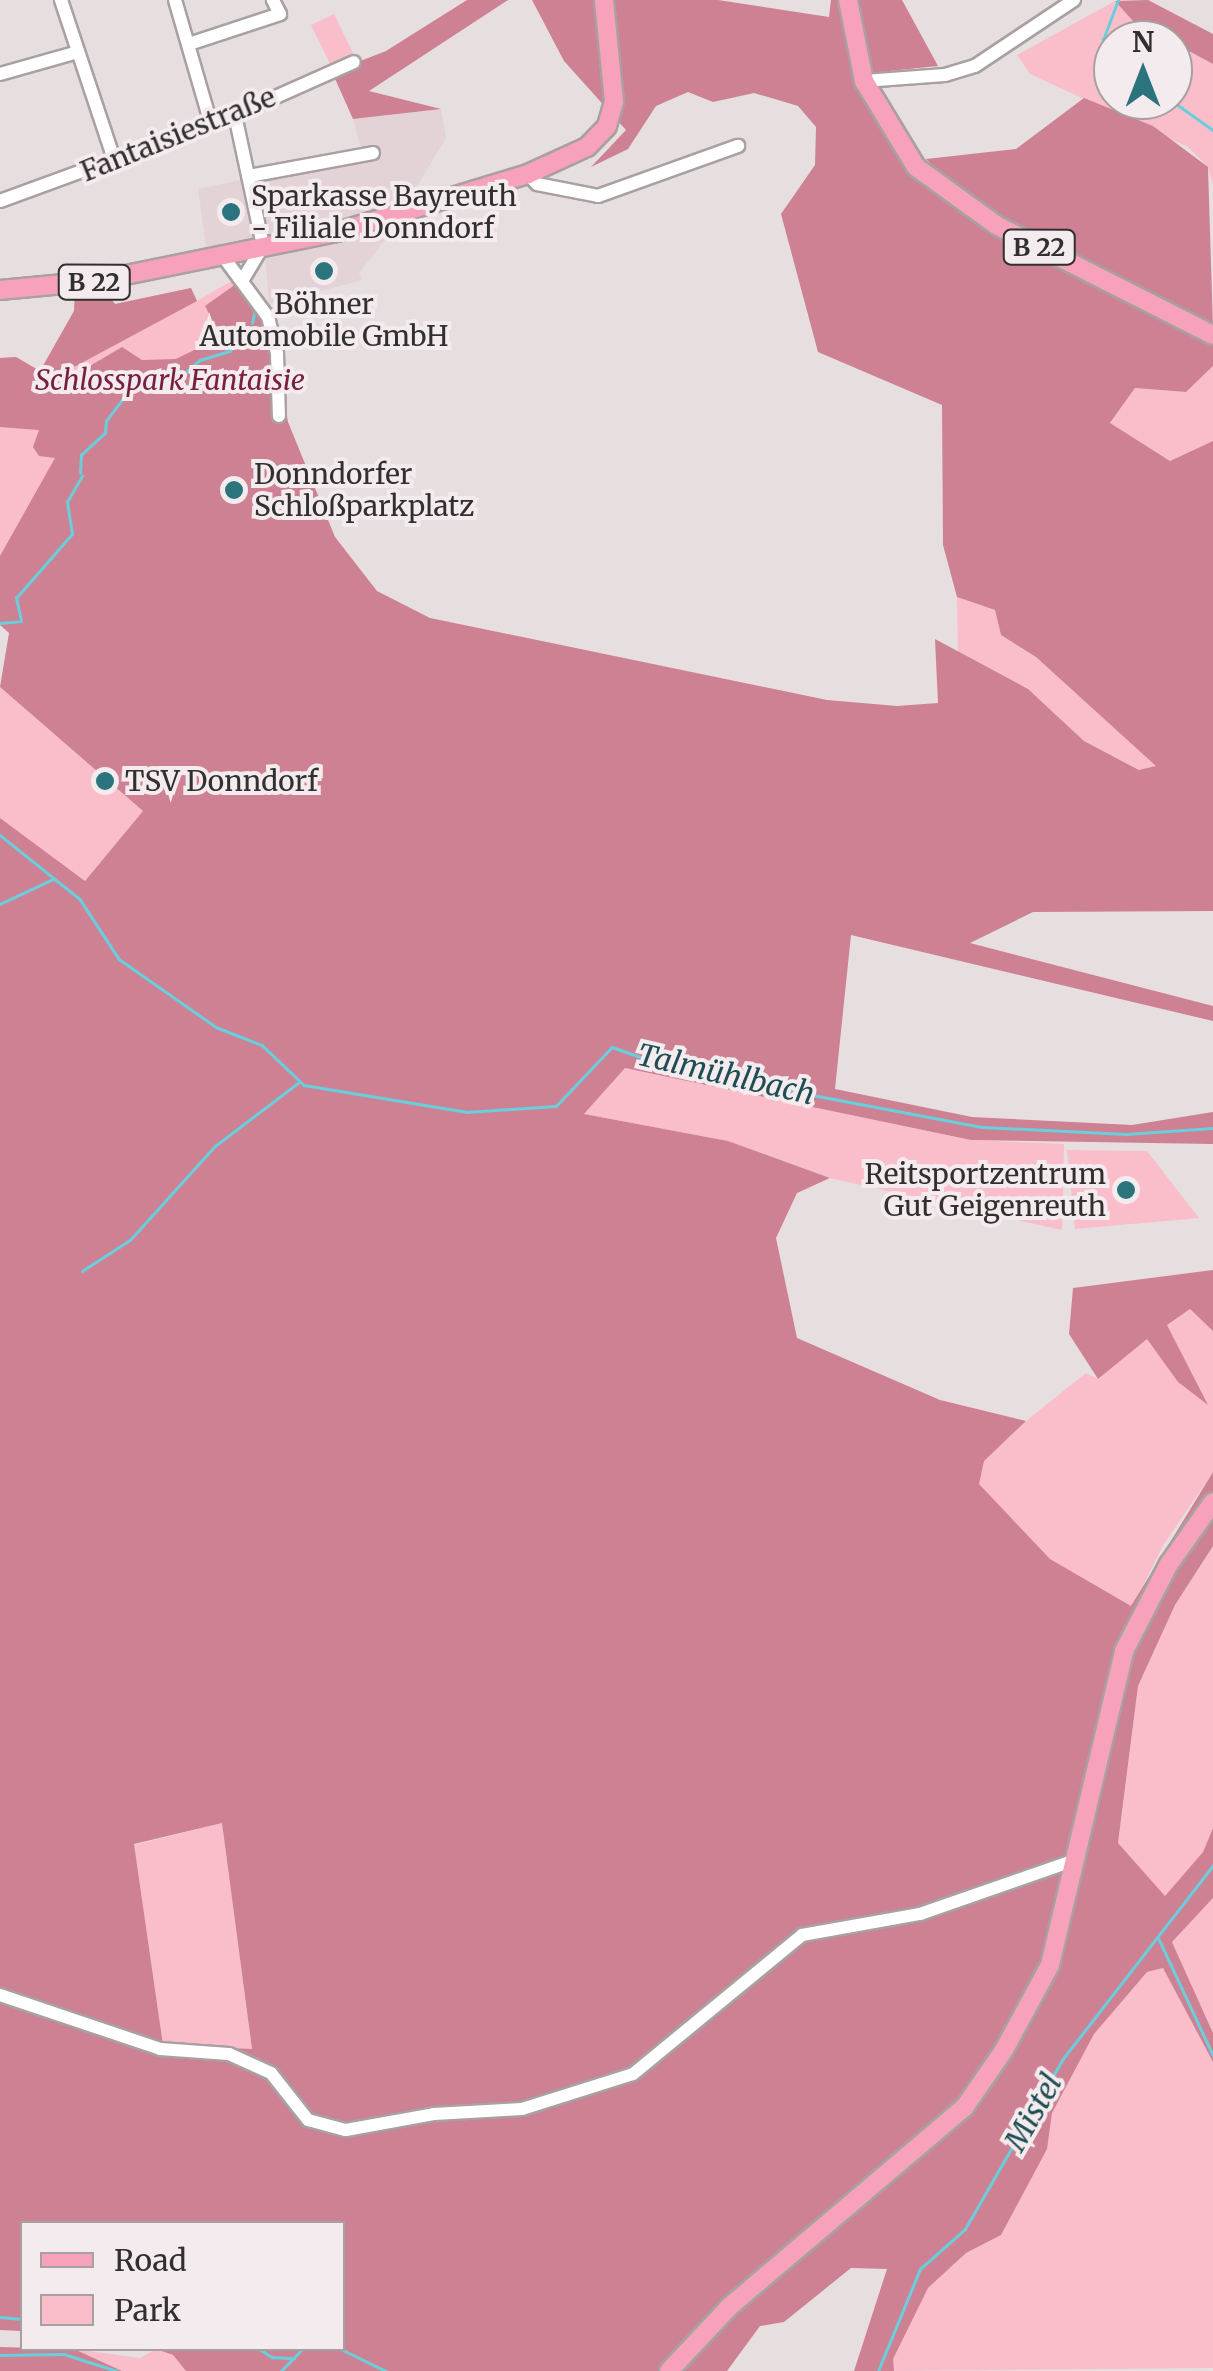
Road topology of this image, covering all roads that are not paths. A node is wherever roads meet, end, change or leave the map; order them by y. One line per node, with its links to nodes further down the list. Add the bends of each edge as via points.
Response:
1 (62, 0): 8 (street)
2 (175, 0): 7 (street)
3 (273, 0): 7 (street, via 280,14)
4 (604, 0): 17 (main road, B 22, via 614,90 607,126 587,147)
5 (848, 0): 11 (main road, B 22)
6 (1074, 0): 11 (street, via 975,66 945,76)
7 (190, 44): 13 (street)
8 (78, 52): 10 (street); 16 (street)
9 (354, 62): 12 (street, Fantaisiestraße)
10 (0, 74)
11 (864, 81): 24 (main road, B 22, via 916,167 951,198)
12 (235, 115): 13 (street, Fantaisiestraße); 18 (street)
13 (211, 124): 16 (street, Fantaisiestraße)
14 (738, 146): 17 (street, via 598,196 537,184)
15 (373, 154): 18 (street)
16 (116, 162): 19 (street, Fantaisiestraße)
17 (528, 174): 20 (main road, B 22, via 382,220)
18 (249, 176): 20 (street)
19 (0, 201)
20 (264, 246): 21 (main road, B 22); 22 (street)
21 (222, 255): 22 (street); 23 (main road, B 22, via 96,281)
22 (243, 278): 25 (street, via 272,328)
23 (0, 290)
24 (1213, 335)
25 (279, 416)
26 (1213, 1502): 27 (main road, via 1150,1594 1124,1651 1105,1712)
27 (1078, 1859): 28 (street, via 920,1914 802,1935 633,2074 522,2109 434,2114 346,2130 308,2120 271,2073 229,2054 160,2048); 29 (main road, via 1050,1964 964,2108 729,2307)
28 (0, 1995)
29 (669, 2371)

